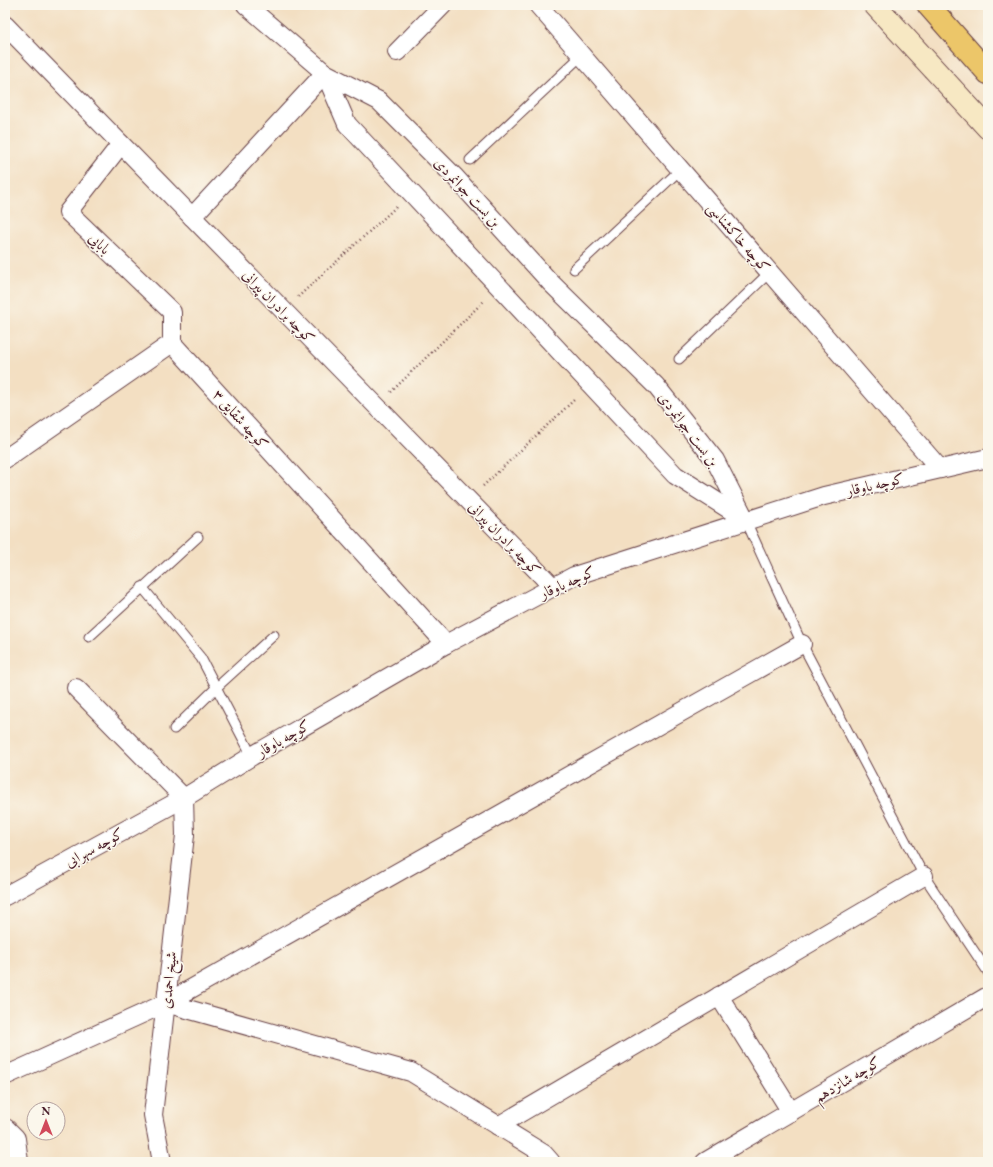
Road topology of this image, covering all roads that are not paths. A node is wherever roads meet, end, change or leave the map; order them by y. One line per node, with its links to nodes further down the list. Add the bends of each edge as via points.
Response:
1 (246, 5): 10 (street, بن بست جوانمردی)
2 (443, 5): 7 (street)
3 (538, 5): 8 (street, کوچه خاکشناسی)
4 (875, 5): 11 (main road)
5 (928, 5): 9 (main road)
6 (5, 25): 12 (street, کوچه برادران پیرانی)
7 (398, 52)
8 (582, 55): 13 (lane); 14 (street, کوچه خاکشناسی)
9 (988, 72)
10 (325, 73): 15 (street); 23 (street, بن بست جوانمردی, via 347,124 590,385 675,475); 23 (street, بن بست جوانمردی, via 379,100 454,176 550,282 656,386 715,460)
11 (988, 128)
12 (121, 144): 15 (street, کوچه برادران پیرانی); 18 (street, بابایی, via 68,212 172,312)
13 (470, 160)
14 (681, 169): 16 (lane); 17 (street, کوچه خاکشناسی)
15 (192, 217): 26 (street, کوچه برادران پیرانی)
16 (574, 269)
17 (770, 272): 19 (lane); 22 (street, کوچه خاکشناسی)
18 (172, 343): 21 (street); 29 (street, کوچه شقایق ۳)
19 (678, 360)
20 (988, 458): 22 (street, کوچه باوقار)
21 (5, 459)
22 (940, 469): 23 (street, کوچه باوقار, via 824,496)
23 (746, 520): 26 (street, کوچه باوقار, via 574,576); 30 (lane)
24 (198, 537): 25 (lane)
25 (142, 587): 28 (lane); 31 (lane, via 201,658)
26 (553, 587): 29 (street, کوچه باوقار)
27 (274, 635): 31 (lane)
28 (89, 637)
29 (446, 644): 34 (street, کوچه باوقار)
30 (802, 644): 36 (lane); 41 (street)
31 (216, 687): 33 (lane); 34 (lane)
32 (76, 688): 35 (street)
33 (174, 729)
34 (252, 756): 35 (street, کوچه باوقار)
35 (184, 798): 37 (street, کوچه سهرابی); 41 (street, شیخ احمدی, via 185,835)
36 (924, 876): 38 (lane); 39 (street)
37 (5, 896)
38 (988, 972)
39 (718, 996): 43 (street); 44 (street)
40 (988, 996): 43 (street, کوچه شانزدهم)
41 (166, 1003): 42 (street); 44 (street, via 411,1072); 47 (street, شیخ احمدی, via 153,1115)
42 (5, 1076)
43 (791, 1112): 49 (street, کوچه شانزدهم)
44 (498, 1126): 48 (street, via 544,1154)
45 (5, 1130): 46 (street, via 14,1139)
46 (17, 1162)
47 (162, 1162)
48 (551, 1162)
49 (705, 1162)

